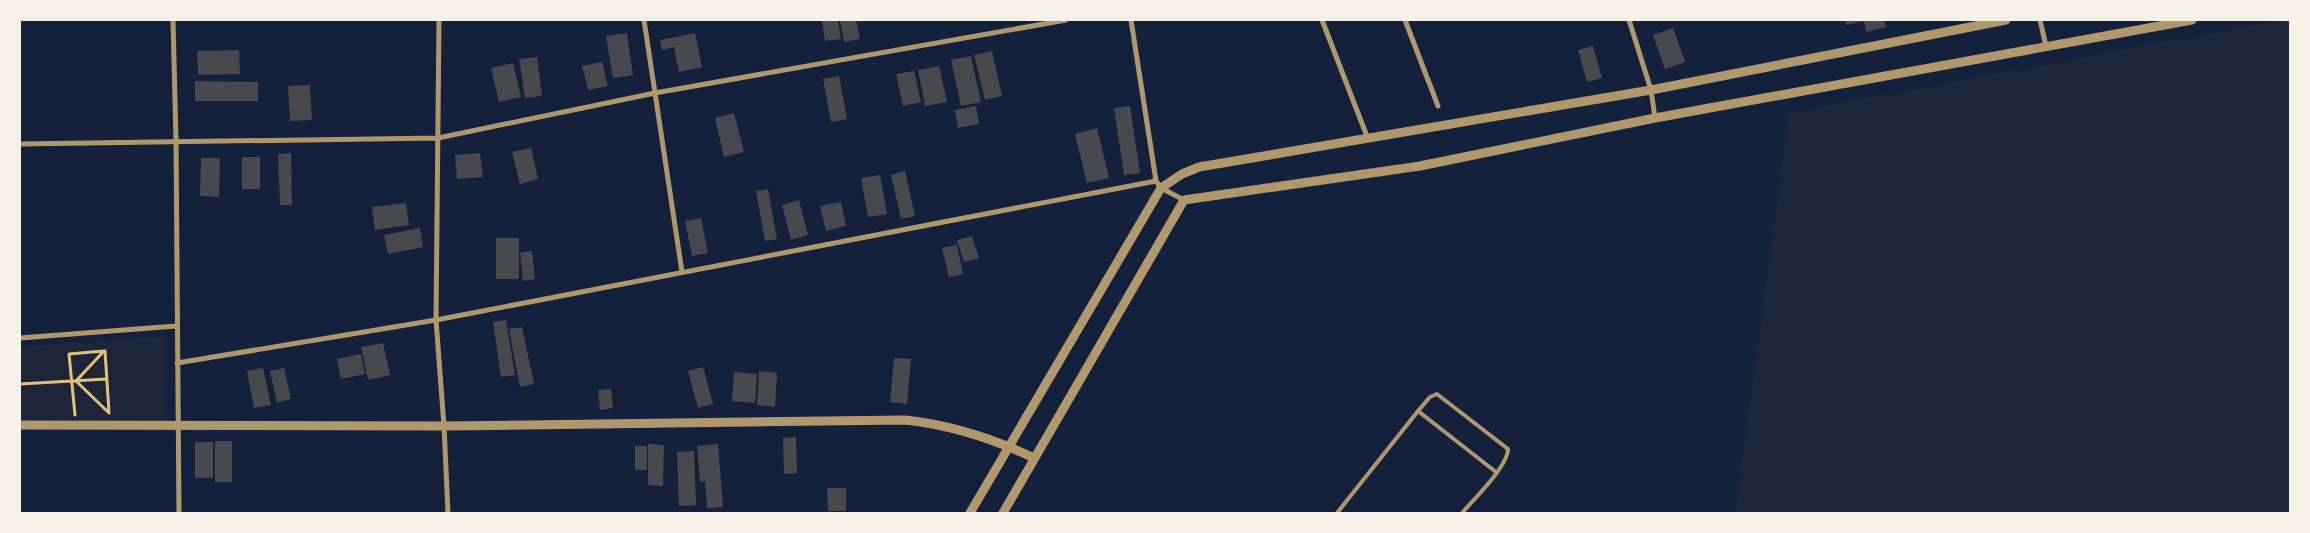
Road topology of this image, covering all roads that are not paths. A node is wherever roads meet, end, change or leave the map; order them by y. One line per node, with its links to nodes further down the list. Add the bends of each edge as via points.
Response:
1 (173, 20): 20 (street)
2 (439, 20): 18 (street)
3 (644, 20): 15 (street)
4 (1066, 20): 15 (street)
5 (1131, 20): 22 (street)
6 (1322, 20): 19 (street)
7 (1405, 20): 16 (street)
8 (1629, 20): 14 (street)
9 (2006, 20): 14 (street)
10 (2040, 20): 13 (street)
11 (2192, 20): 12 (street)
12 (2174, 22): 13 (street)
13 (2046, 46): 17 (street)
14 (1651, 90): 17 (street); 19 (street)
15 (655, 93): 18 (street); 24 (street)
16 (1438, 106)
17 (1655, 118): 23 (street, via 1420,166)
18 (438, 138): 20 (street); 25 (street)
19 (1368, 138): 22 (street, via 1200,167)
20 (176, 141): 21 (street); 26 (street)
21 (20, 144)
22 (1159, 185): 23 (street); 24 (street); 33 (street)
23 (1184, 200): 34 (street)
24 (682, 272): 25 (street)
25 (436, 320): 28 (street); 31 (street)
26 (176, 326): 27 (street); 28 (street)
27 (20, 338)
28 (177, 363): 32 (street)
29 (1418, 411): 35 (lane); 35 (lane, via 1430,397 1440,395 1506,445 1508,453); 40 (lane)
30 (20, 425): 32 (street)
31 (444, 426): 32 (street); 33 (street, via 905,420 947,426); 37 (street)
32 (178, 427): 36 (street)
33 (1009, 446): 34 (street); 38 (street)
34 (1034, 458): 39 (street)
35 (1496, 472): 41 (lane)
36 (179, 513)
37 (448, 513)
38 (970, 513)
39 (1003, 513)
40 (1337, 513)
41 (1462, 513)

